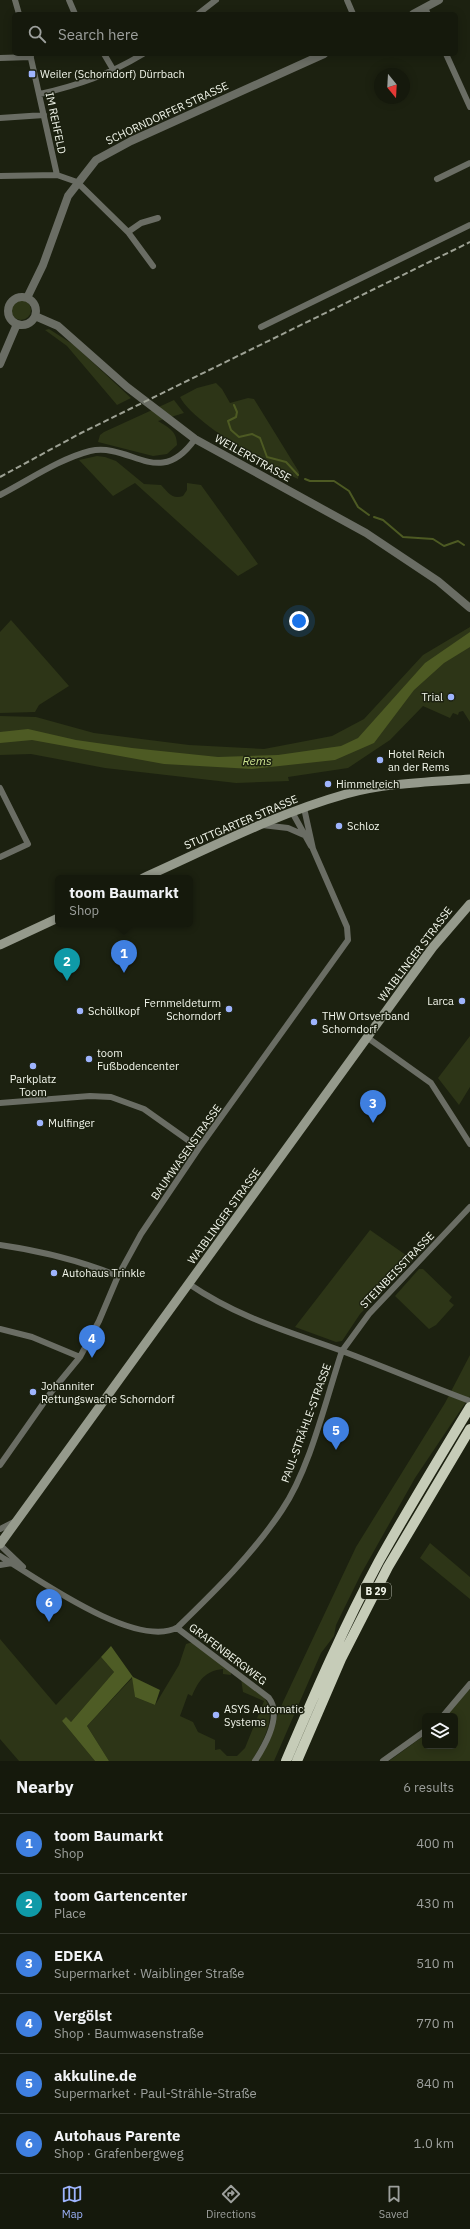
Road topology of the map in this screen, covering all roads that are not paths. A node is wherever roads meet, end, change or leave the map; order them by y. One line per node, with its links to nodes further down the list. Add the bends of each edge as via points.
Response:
1 (15, 0): 8 (street)
2 (69, 0): 9 (street)
3 (216, 0): 6 (street)
4 (347, 0): 11 (street)
5 (439, 0): 7 (street)
6 (209, 2): 10 (street)
7 (426, 11)
8 (18, 12)
9 (74, 12)
10 (200, 12)
11 (352, 12)
12 (30, 56): 17 (street); 19 (street, IM REHFELD)
13 (105, 56): 18 (street)
14 (139, 56): 18 (street)
15 (320, 56): 27 (street, SCHORNDORFER STRASSE, via 114,149 96,160)
16 (447, 56): 20 (street)
17 (0, 58)
18 (114, 71): 19 (street)
19 (40, 94): 21 (street, IM REHFELD)
20 (470, 107)
21 (44, 115): 22 (street); 24 (street, IM REHFELD)
22 (0, 118)
23 (470, 163): 26 (street)
24 (57, 175): 25 (street); 27 (street)
25 (0, 176)
26 (437, 178)
27 (76, 182): 30 (street); 32 (street, SCHORNDORFER STRASSE)
28 (158, 218): 30 (street, via 141,223)
29 (470, 225): 35 (street)
30 (128, 232): 31 (street)
31 (153, 266)
32 (27, 298): 33 (street, via 34,303); 34 (street, via 18,297 9,306 10,318)
33 (35, 316): 34 (street, via 29,322); 37 (street, WEILERSTRASSE, via 58,326 127,387)
34 (18, 324): 36 (street)
35 (261, 327)
36 (0, 364)
37 (195, 439): 38 (street, via 184,453 157,463 103,450 77,455); 39 (street, WEILERSTRASSE, via 366,533 438,581)
38 (0, 495)
39 (470, 608)
40 (470, 779): 42 (main road, STUTTGARTER STRASSE, via 364,790)
41 (0, 788): 47 (street, via 28,844)
42 (304, 808): 43 (main road, STUTTGARTER STRASSE); 46 (street, BAUMWASENSTRASSE)
43 (292, 812): 44 (main road, STUTTGARTER STRASSE); 45 (street, BAUMWASENSTRASSE)
44 (260, 824): 45 (street, via 288,828); 48 (main road, STUTTGARTER STRASSE)
45 (304, 835): 46 (street, BAUMWASENSTRASSE)
46 (312, 849): 56 (street, BAUMWASENSTRASSE, via 347,927 348,940)
47 (0, 857)
48 (150, 875)
49 (470, 904): 52 (main road, WAIBLINGER STRASSE, via 433,947)
50 (55, 919): 51 (main road)
51 (0, 945)
52 (368, 1038): 54 (street, via 431,1083); 60 (main road, WAIBLINGER STRASSE)
53 (0, 1103): 56 (street, via 90,1096 112,1097 144,1109)
54 (468, 1135): 55 (street)
55 (470, 1144)
56 (199, 1148): 59 (street, BAUMWASENSTRASSE, via 141,1234)
57 (470, 1206): 62 (street, STEINBEISSTRASSE, via 369,1314)
58 (0, 1245): 59 (street, via 44,1251 85,1262)
59 (118, 1276): 63 (street, BAUMWASENSTRASSE)
60 (190, 1284): 62 (street, via 228,1308 266,1325); 68 (main road, WAIBLINGER STRASSE)
61 (0, 1329): 63 (street, via 32,1337)
62 (342, 1351): 64 (street); 75 (street, PAUL-STRÄHLE-STRASSE, via 309,1451 296,1485 282,1510 235,1570)
63 (80, 1357): 67 (street, BAUMWASENSTRASSE, via 52,1391)
64 (470, 1402)
65 (470, 1407): 80 (highway, B 29, via 379,1562 337,1646)
66 (470, 1429): 81 (highway, B 29, via 439,1477 388,1567 341,1659)
67 (0, 1465)
68 (18, 1520): 69 (street); 70 (main road, WAIBLINGER STRASSE)
69 (0, 1529)
70 (0, 1544): 74 (street, GRAFENBERGWEG)
71 (0, 1556): 72 (street, GRAFENBERGWEG)
72 (12, 1563): 73 (street); 74 (street, GRAFENBERGWEG)
73 (0, 1565)
74 (25, 1570): 75 (street, GRAFENBERGWEG, via 72,1601 117,1622 155,1631)
75 (177, 1628): 79 (street, GRAFENBERGWEG, via 274,1704 276,1713)
76 (470, 1684): 77 (street)
77 (446, 1713)
78 (422, 1733): 82 (street)
79 (255, 1761)
80 (286, 1761)
81 (297, 1761)
82 (383, 1761)

